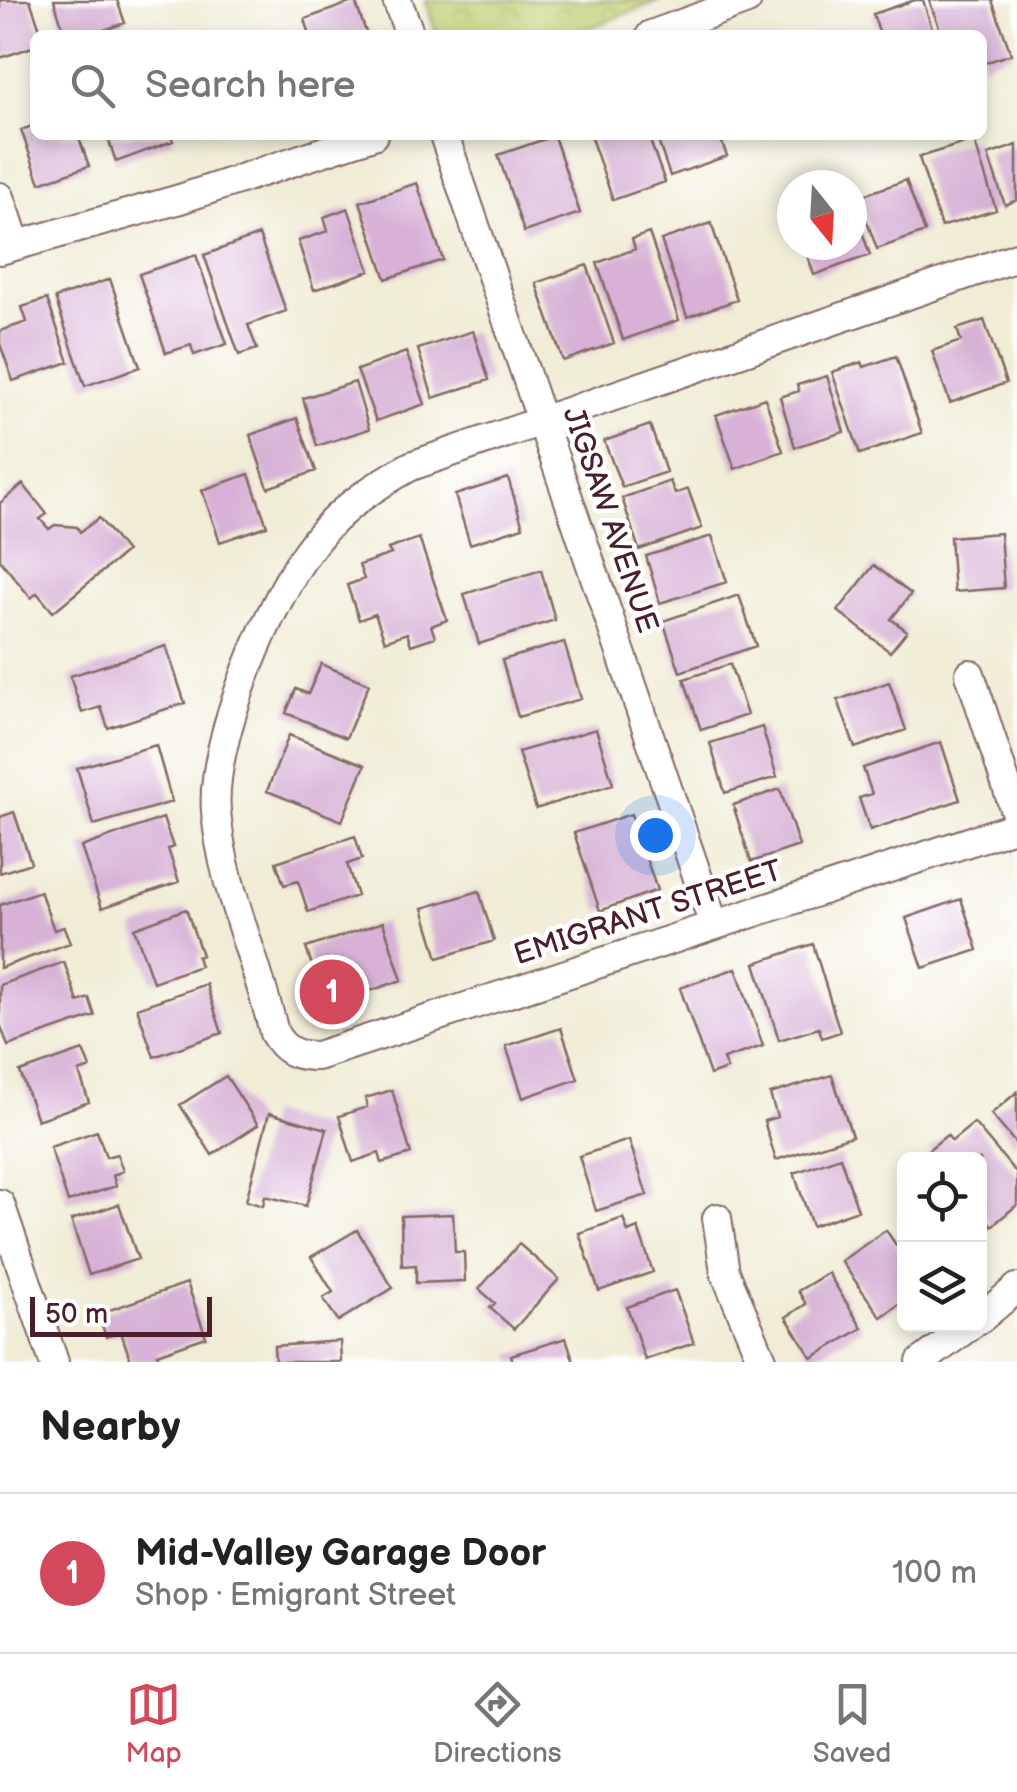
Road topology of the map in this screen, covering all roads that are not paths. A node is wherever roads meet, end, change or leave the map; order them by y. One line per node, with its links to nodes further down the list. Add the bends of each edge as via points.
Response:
1 (398, 0): 3 (street)
2 (747, 0): 4 (street)
3 (408, 30)
4 (665, 30)
5 (358, 140): 8 (street)
6 (446, 140): 10 (street, JIGSAW AVENUE)
7 (0, 197): 8 (street)
8 (8, 247)
9 (1017, 257): 10 (street)
10 (541, 420): 14 (street, JIGSAW AVENUE); 14 (street, EMIGRANT STREET, via 411,466 369,490 315,540 269,617 227,731 215,806 226,874 274,1033 298,1056 318,1056)
11 (970, 674): 12 (street)
12 (1017, 817)
13 (1017, 826): 14 (street, EMIGRANT STREET)
14 (714, 925)
15 (0, 1204): 20 (street)
16 (718, 1218): 21 (street, via 725,1272)
17 (1017, 1288): 18 (street)
18 (987, 1313)
19 (961, 1332): 22 (street)
20 (54, 1362)
21 (763, 1362)
22 (922, 1362)

